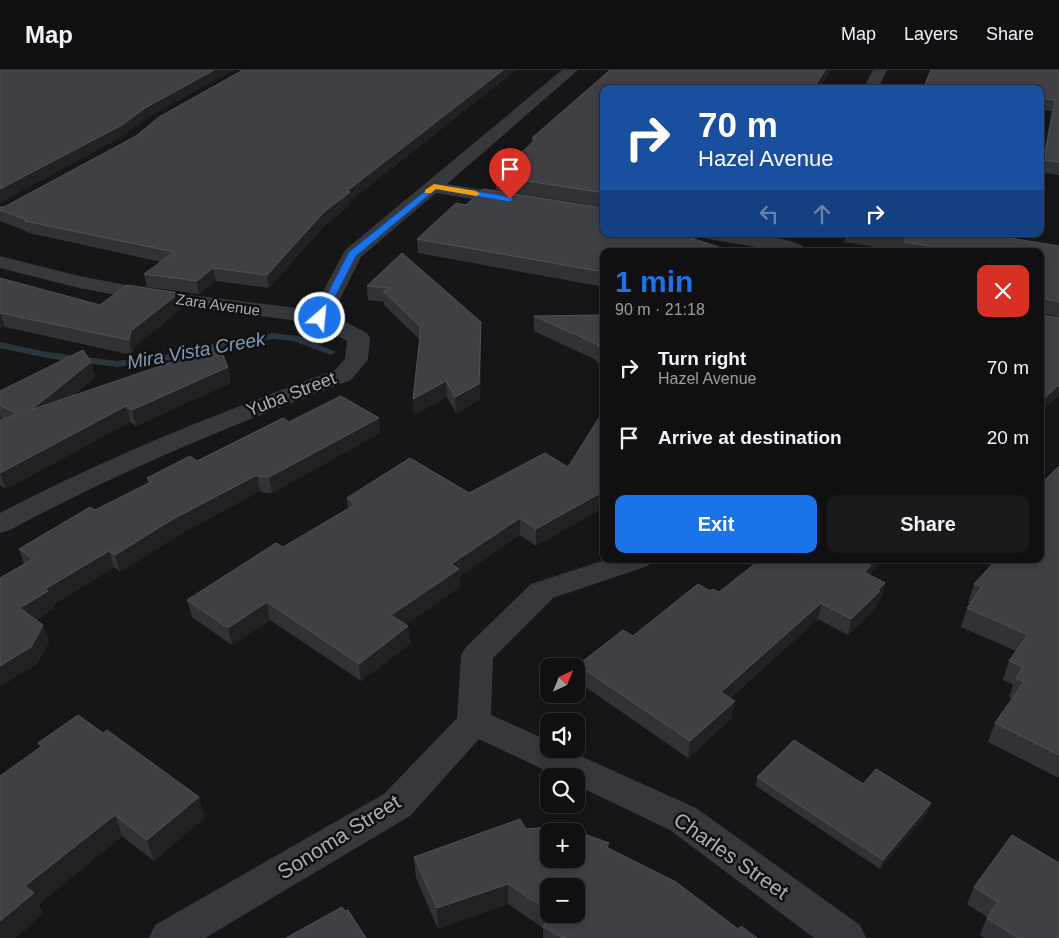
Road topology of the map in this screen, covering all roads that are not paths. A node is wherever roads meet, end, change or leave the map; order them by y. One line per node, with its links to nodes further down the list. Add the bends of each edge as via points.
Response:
1 (571, 70): 4 (street)
2 (880, 70): 3 (street)
3 (872, 85)
4 (434, 186): 5 (street); 9 (street, via 352,254)
5 (528, 202)
6 (736, 237): 7 (street)
7 (791, 244)
8 (0, 262): 9 (street, Zara Avenue, via 114,289)
9 (320, 318): 10 (street, Yuba Street, via 359,338 356,360 343,375 206,426 53,494)
10 (0, 524)
11 (626, 563): 12 (street, via 542,591 477,655)
12 (474, 722): 13 (street, Sonoma Street, via 398,806); 14 (street, Charles Street, via 683,820)
13 (169, 938)
14 (846, 938)

